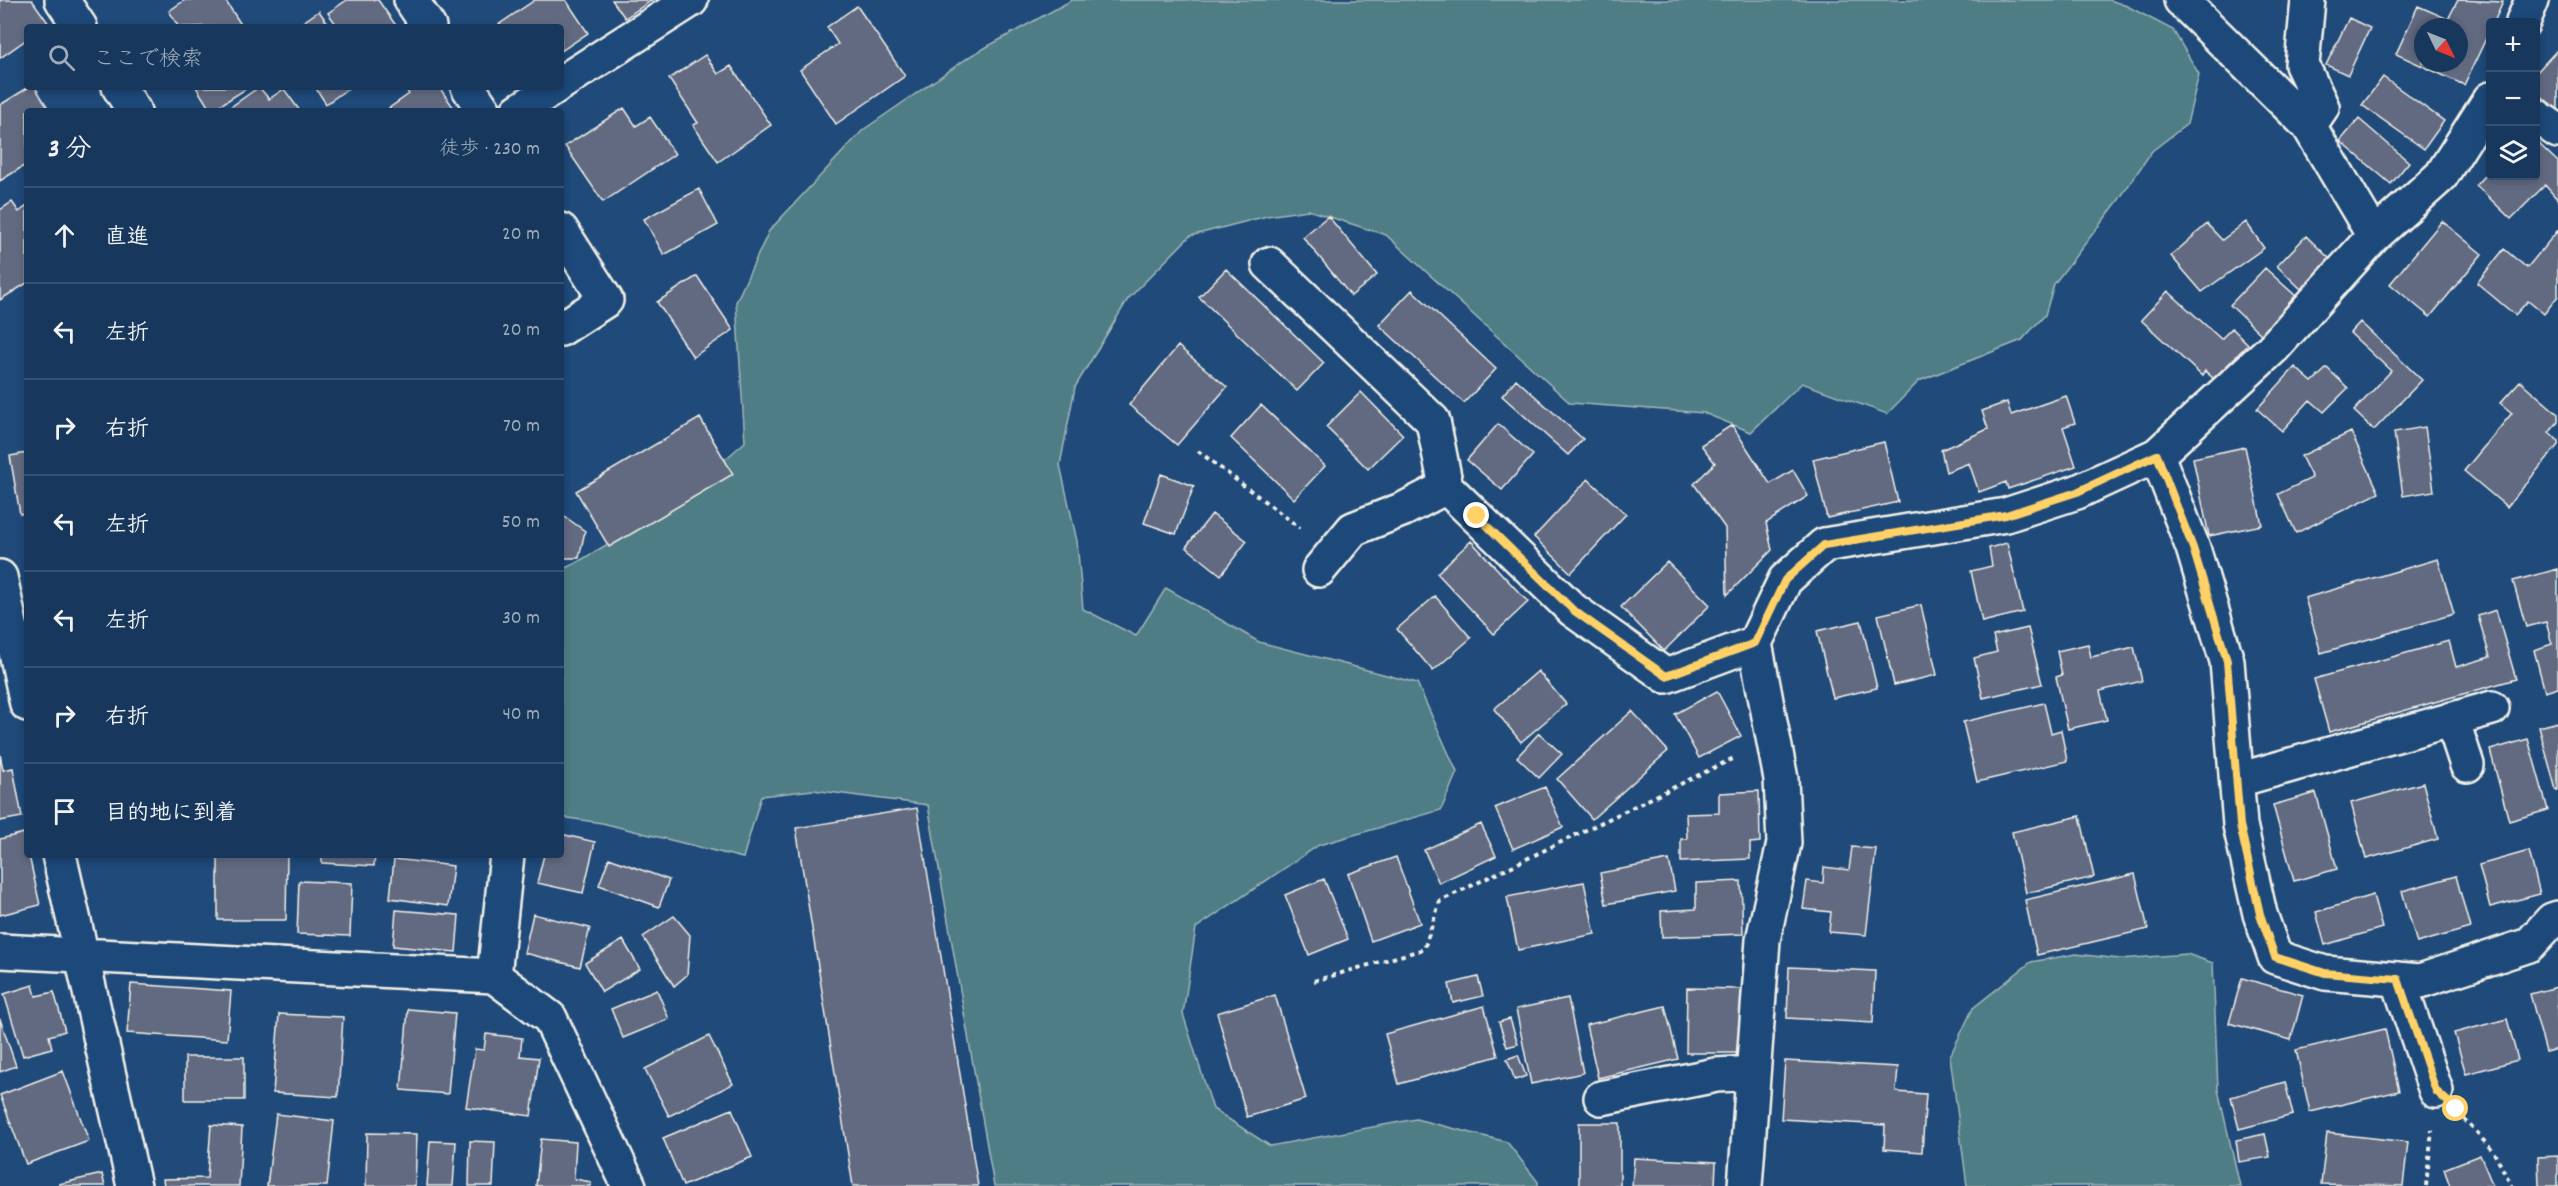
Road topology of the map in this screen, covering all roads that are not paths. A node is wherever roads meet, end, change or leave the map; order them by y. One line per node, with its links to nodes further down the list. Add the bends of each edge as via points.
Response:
1 (62, 0): 8 (street)
2 (411, 0): 9 (street)
3 (691, 0): 10 (street)
4 (2181, 0): 19 (street)
5 (2308, 0): 19 (street, via 2302,64 2322,107)
6 (2532, 0): 7 (street)
7 (2525, 18)
8 (78, 24)
9 (427, 24)
10 (564, 81)
11 (121, 90): 15 (street)
12 (470, 90): 16 (street)
13 (550, 90): 17 (street)
14 (2486, 105): 22 (street, via 2441,176)
15 (132, 108)
16 (482, 108)
17 (523, 108)
18 (2540, 119): 20 (street)
19 (2309, 126): 22 (street)
20 (2558, 131)
21 (564, 235): 24 (street, via 606,300)
22 (2374, 236): 25 (street, via 2274,347)
23 (1269, 264): 26 (street, via 1433,421)
24 (564, 327)
25 (2157, 455): 29 (street, via 2077,492 2006,515 1824,545 1785,580); 34 (street, via 2193,548 2227,661)
26 (1446, 487): 27 (street, via 1353,529); 29 (street, via 1573,610 1666,676)
27 (1326, 562)
28 (0, 577): 30 (street)
29 (1755, 643): 42 (street, via 1781,779 1784,843 1763,940)
30 (24, 690)
31 (2492, 708): 32 (street)
32 (2451, 719): 33 (street); 34 (street)
33 (2467, 765)
34 (2238, 780): 41 (street, via 2240,825 2260,914 2275,957 2325,973)
35 (60, 858): 39 (street)
36 (507, 858): 40 (street)
37 (2558, 918): 41 (street, via 2529,945 2420,981)
38 (0, 951): 39 (street)
39 (81, 956): 40 (street); 45 (street)
40 (494, 976): 46 (street, via 550,1018)
41 (2398, 979): 43 (street)
42 (1753, 1072): 44 (street, via 1716,1075); 47 (street)
43 (2436, 1091)
44 (1602, 1098)
45 (134, 1186)
46 (629, 1186)
47 (1745, 1186)

